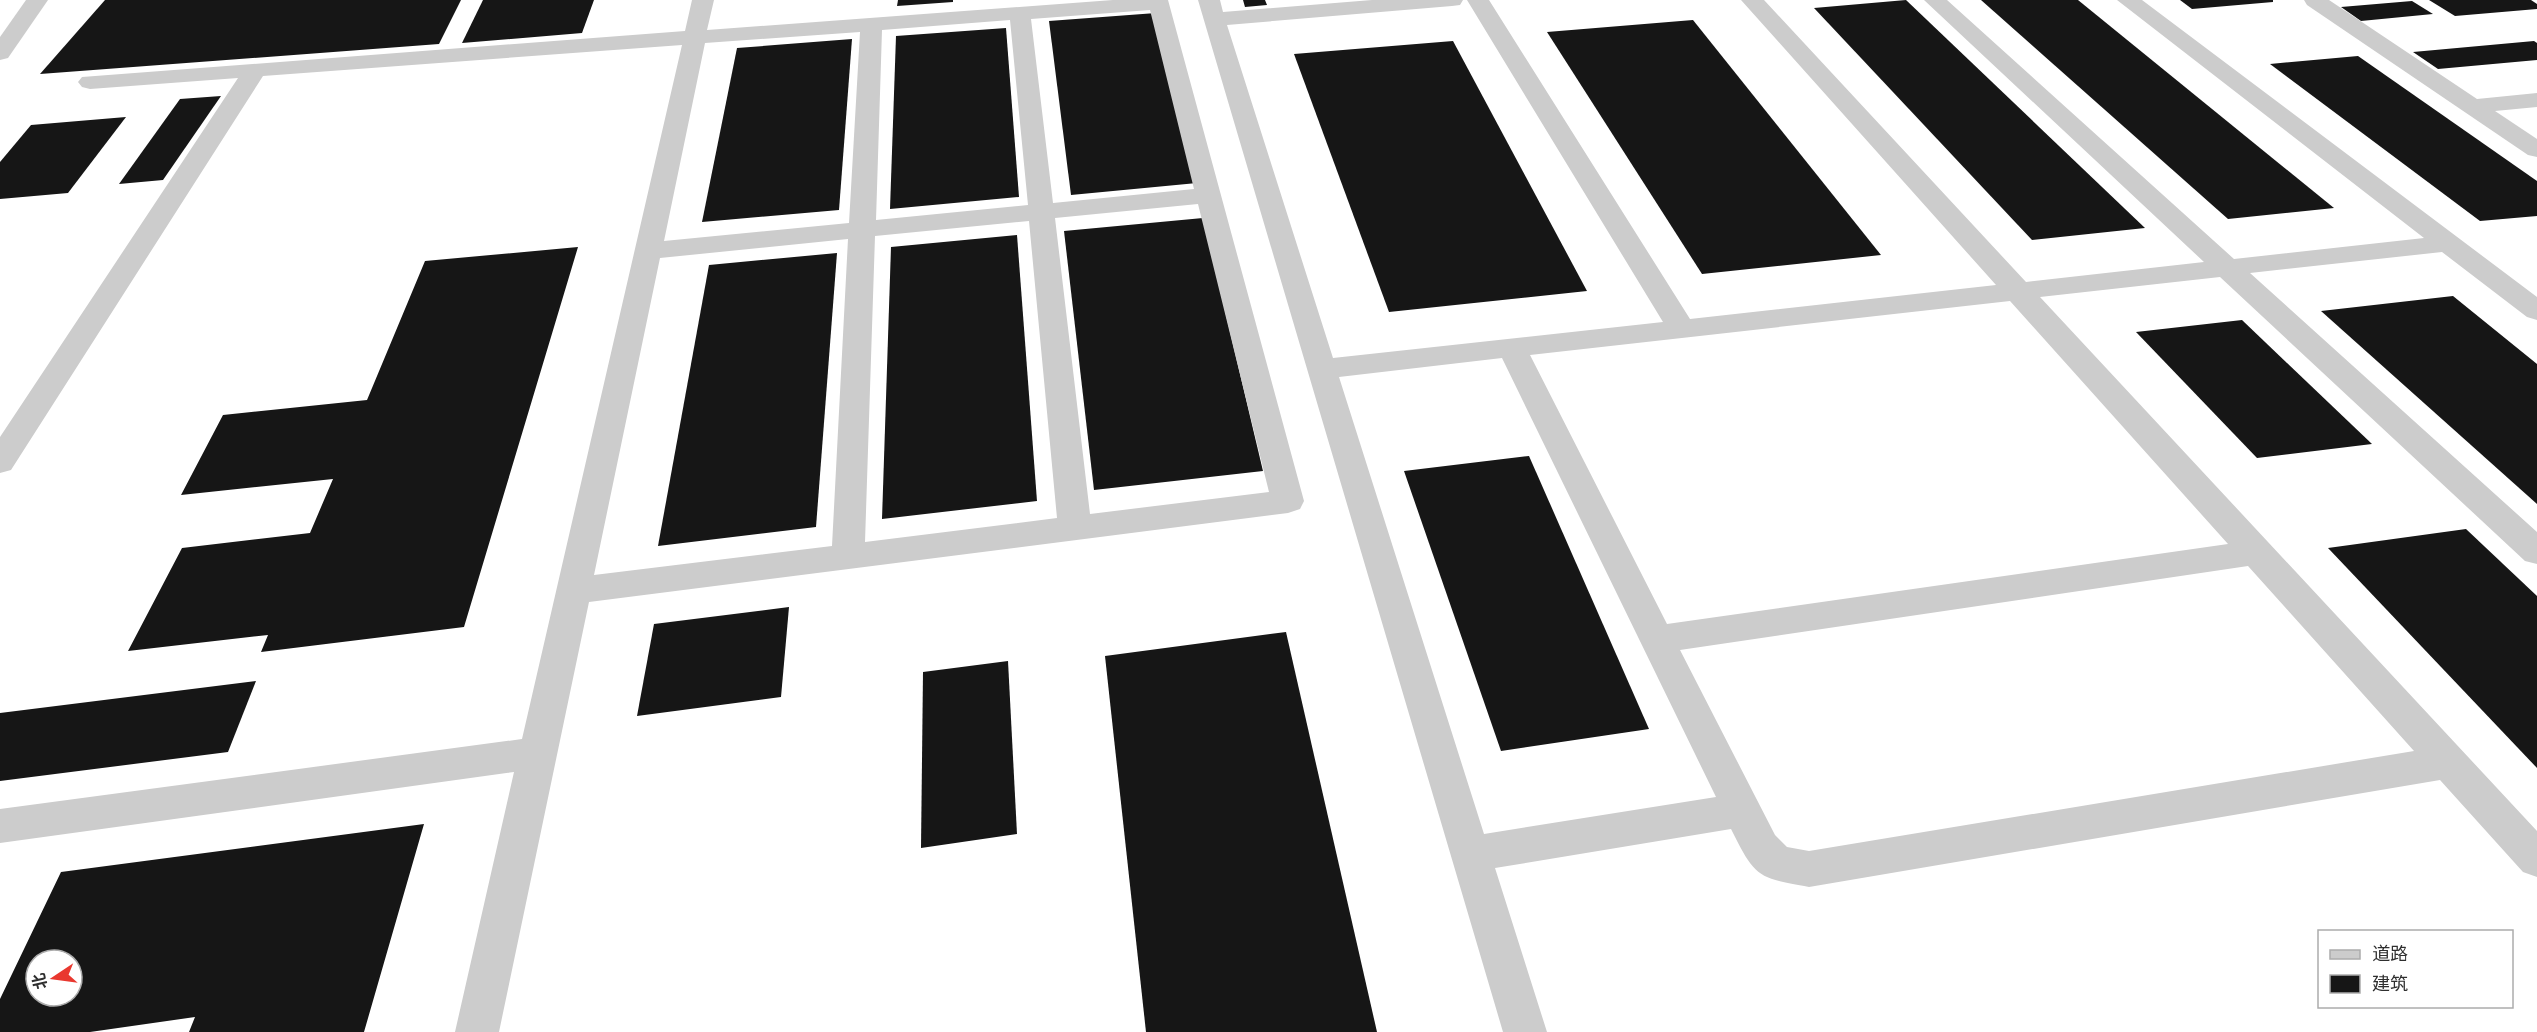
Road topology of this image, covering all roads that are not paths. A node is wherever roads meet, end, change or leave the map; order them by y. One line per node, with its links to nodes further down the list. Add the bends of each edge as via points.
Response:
1 (37, 0): 13 (street)
2 (703, 0): 12 (street)
3 (1452, 0): 9 (street)
4 (1478, 0): 27 (street)
5 (1752, 0): 25 (street)
6 (1935, 0): 24 (street)
7 (2128, 0): 22 (street)
8 (2315, 0): 17 (street)
9 (1212, 10): 29 (street)
10 (1020, 13): 11 (street); 19 (street, via 1159,3); 20 (street)
11 (872, 24): 12 (street); 21 (street)
12 (695, 37): 14 (street); 23 (street)
13 (0, 53)
14 (255, 70): 15 (street); 30 (street)
15 (90, 82)
16 (2537, 100): 17 (street)
17 (2473, 106): 18 (street)
18 (2537, 150)
19 (1209, 195): 20 (street); 31 (street, via 1288,501)
20 (1041, 212): 21 (street); 31 (street)
21 (862, 230): 23 (street); 34 (street)
22 (2448, 243): 24 (street); 26 (street)
23 (648, 251): 35 (street)
24 (2227, 268): 25 (street); 33 (street)
25 (2018, 291): 27 (street); 32 (street)
26 (2537, 311)
27 (1682, 329): 28 (street)
28 (1512, 348): 29 (street); 36 (street)
29 (1322, 369): 41 (street)
30 (0, 462)
31 (1075, 528): 34 (street)
32 (2257, 552): 36 (street); 38 (street)
33 (2537, 552)
34 (848, 557): 35 (street)
35 (573, 591): 37 (street)
36 (1657, 639): 39 (street)
37 (539, 753): 40 (street); 43 (street)
38 (2448, 762): 39 (street, via 1809,869 1776,863 1761,848); 42 (street)
39 (1742, 810): 41 (street)
40 (0, 826)
41 (1470, 854): 44 (street)
42 (2537, 859)
43 (477, 1032)
44 (1525, 1032)

